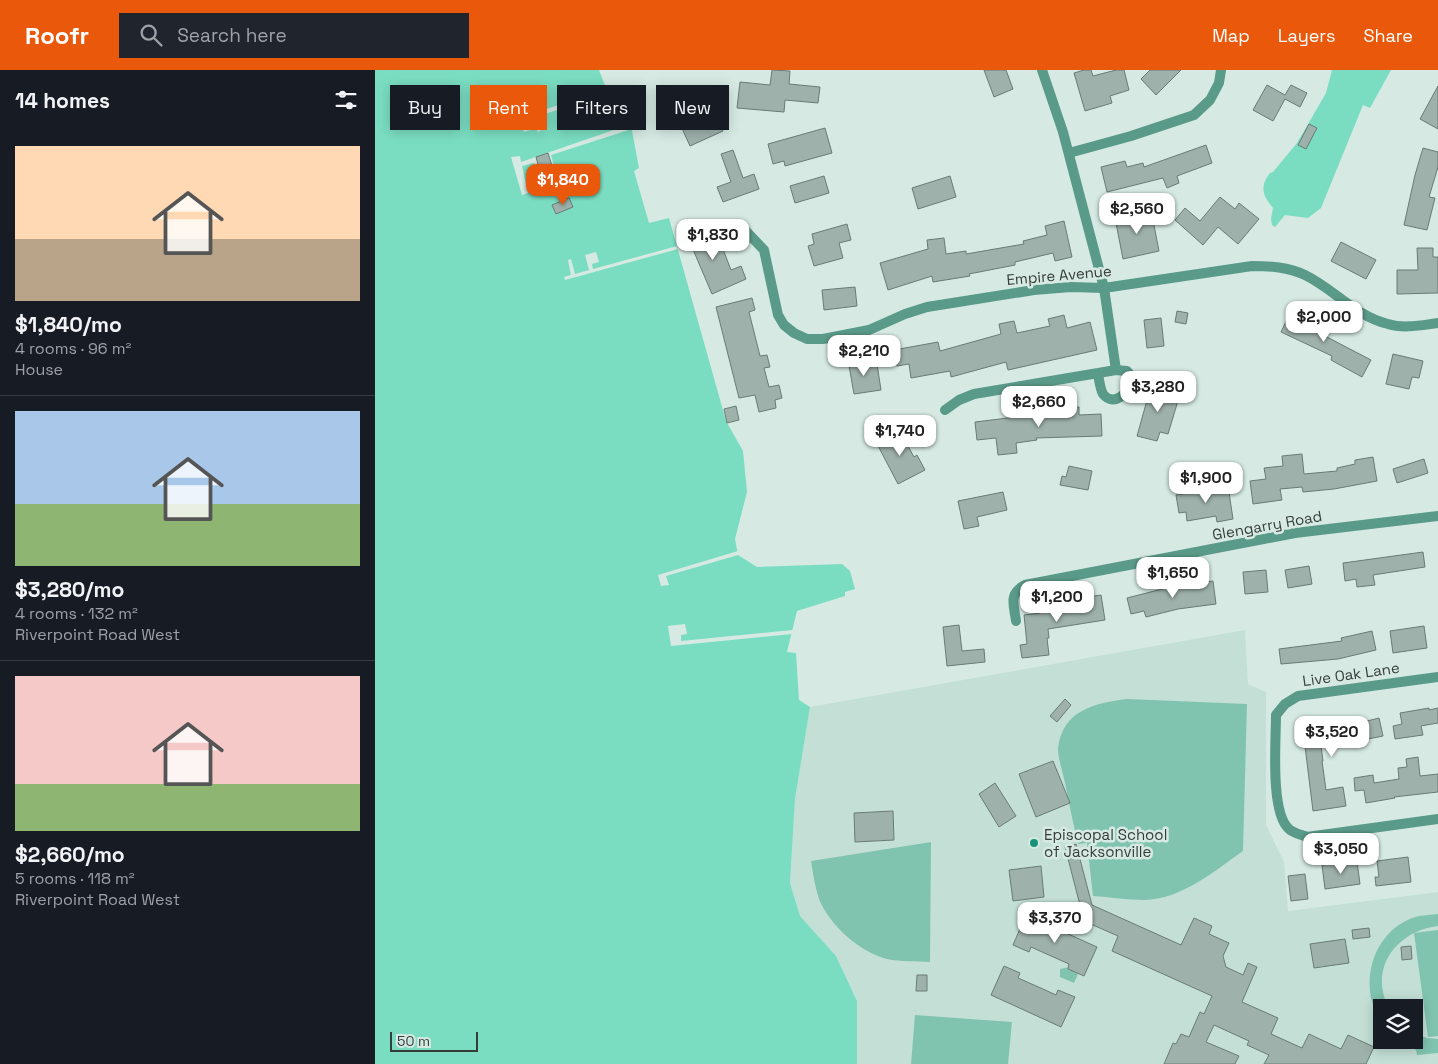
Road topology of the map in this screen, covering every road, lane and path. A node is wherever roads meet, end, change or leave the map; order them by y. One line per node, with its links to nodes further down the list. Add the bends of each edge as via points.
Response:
1 (1042, 70): 3 (street)
2 (1221, 70): 3 (street, via 1219,83 1210,100 1194,115)
3 (1069, 154): 5 (street)
4 (743, 228): 5 (street, Empire Avenue, via 764,250 778,315 784,325 807,339 869,330 927,307 1034,290)
5 (1104, 288): 6 (street, Empire Avenue, via 1251,266 1271,266 1304,274 1361,314 1377,321 1404,326); 7 (street)
6 (1438, 323)
7 (1116, 370): 8 (street); 8 (street, via 1127,371 1134,379 1124,396 1115,398 1103,394)
8 (1098, 373): 9 (street, via 974,394)
9 (945, 410)
10 (1438, 516): 11 (street, Glengarry Road, via 1295,533 1025,585 1013,595)
11 (1016, 621)
12 (1438, 676): 13 (street, Live Oak Lane, via 1297,696 1276,715 1279,813 1289,829 1307,837)
13 (1438, 819)

